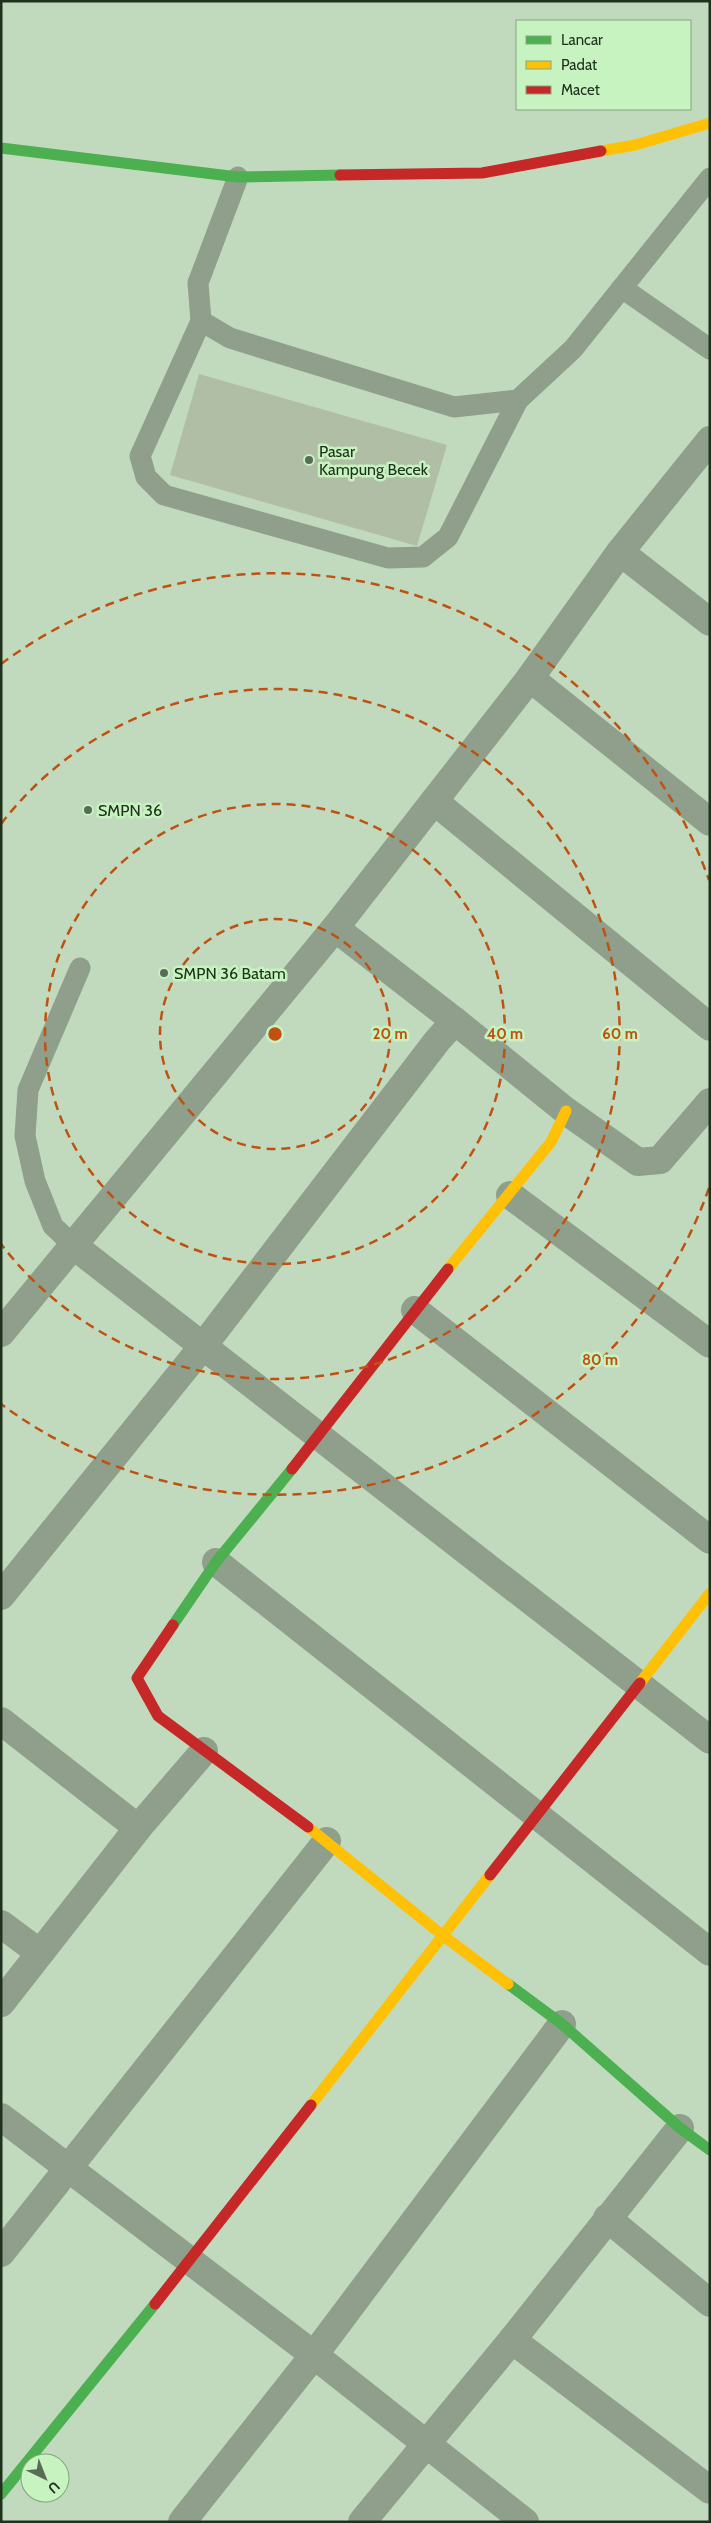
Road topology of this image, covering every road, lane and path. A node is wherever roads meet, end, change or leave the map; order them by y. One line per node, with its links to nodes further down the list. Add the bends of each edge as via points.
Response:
1 (710, 123): 3 (street, via 635,145 482,173)
2 (1, 148): 3 (street)
3 (238, 177): 6 (lane, via 198,283)
4 (710, 178): 5 (lane)
5 (622, 288): 7 (lane); 8 (lane, via 573,349)
6 (201, 321): 8 (lane, via 230,338 454,407); 8 (lane, via 140,456 146,477 164,495 388,558 423,557 448,536)
7 (710, 349)
8 (518, 400)
9 (710, 440): 10 (street)
10 (620, 552): 11 (street); 12 (street)
11 (710, 622)
12 (530, 678): 13 (street); 14 (street)
13 (434, 801): 15 (street); 18 (street)
14 (710, 822)
15 (335, 928): 17 (street); 22 (street)
16 (80, 968): 22 (lane, via 28,1090 25,1136 35,1181 53,1226)
17 (455, 1021): 20 (street); 26 (street)
18 (710, 1027)
19 (710, 1102): 20 (street, via 660,1160 638,1162)
20 (566, 1111): 21 (street, via 551,1142)
21 (510, 1195): 23 (street); 25 (street)
22 (74, 1246): 24 (street); 26 (street)
23 (415, 1310): 27 (street); 28 (street)
24 (1, 1333)
25 (710, 1344)
26 (203, 1346): 27 (street); 31 (street)
27 (318, 1437): 29 (street); 32 (street)
28 (710, 1540)
29 (216, 1562): 35 (street, via 136,1678 158,1716); 36 (street)
30 (710, 1593): 32 (street)
31 (1, 1596)
32 (638, 1683): 34 (street); 36 (street)
33 (1, 1721): 37 (street)
34 (710, 1740)
35 (204, 1751): 37 (street); 38 (street)
36 (537, 1817): 40 (street); 41 (street)
37 (138, 1828): 42 (street)
38 (327, 1841): 40 (street); 48 (street)
39 (1, 1924): 42 (street)
40 (442, 1934): 44 (street); 51 (street)
41 (710, 1952)
42 (40, 1953): 43 (street)
43 (1, 2003)
44 (562, 2024): 46 (street); 54 (street)
45 (1, 2117): 48 (street)
46 (680, 2128): 47 (street); 49 (street)
47 (710, 2150)
48 (69, 2167): 50 (street); 51 (street)
49 (607, 2218): 52 (street); 53 (street)
50 (1, 2253)
51 (190, 2260): 54 (street); 57 (street)
52 (710, 2303)
53 (512, 2340): 55 (street); 56 (street)
54 (314, 2355): 55 (street); 58 (street)
55 (426, 2445): 59 (street); 60 (street)
56 (710, 2490)
57 (1, 2494)
58 (182, 2522)
59 (362, 2522)
60 (525, 2522)

